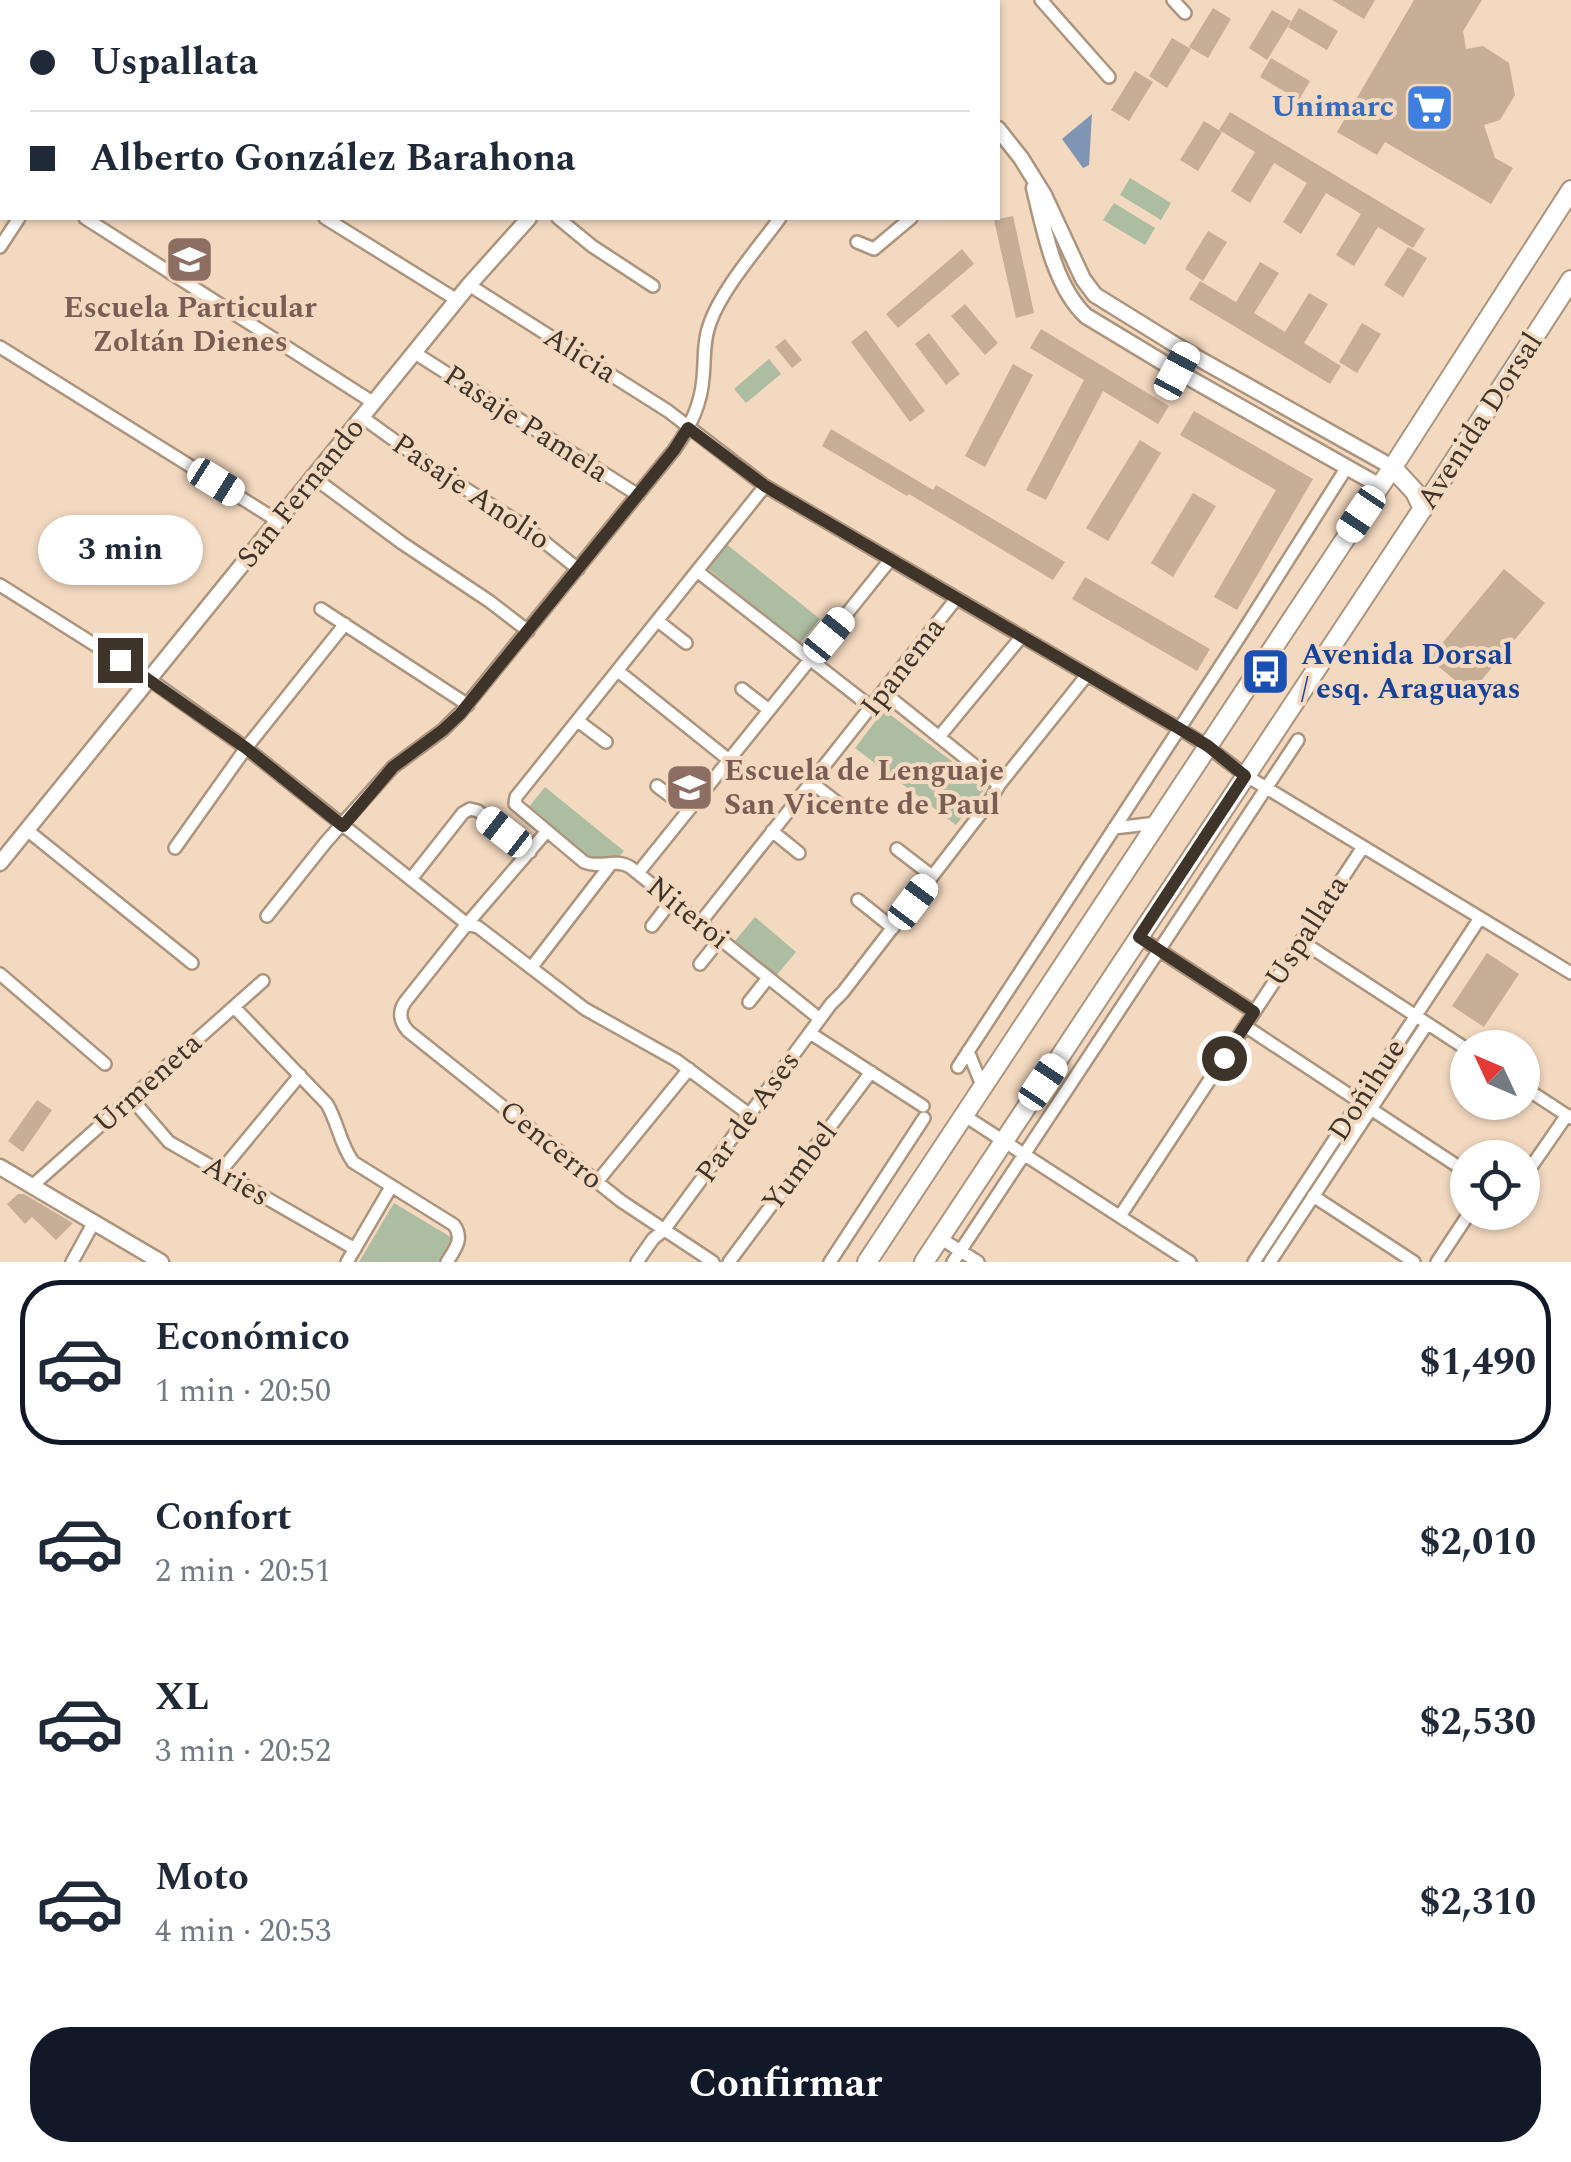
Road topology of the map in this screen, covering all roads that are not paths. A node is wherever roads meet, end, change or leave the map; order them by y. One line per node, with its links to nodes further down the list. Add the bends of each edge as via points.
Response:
1 (1041, 0): 4 (street)
2 (1173, 0): 3 (street)
3 (1184, 13)
4 (1109, 77)
5 (1000, 137): 6 (street)
6 (1030, 172): 23 (street, via 1088,288); 24 (street, via 1071,300)
7 (1571, 190): 29 (main road, Avenida Dorsal)
8 (18, 220): 16 (street)
9 (88, 220): 25 (street)
10 (328, 220): 20 (street)
11 (527, 220): 18 (street, San Fernando)
12 (560, 220): 19 (street)
13 (779, 220): 27 (street, via 714,313 704,344 701,396)
14 (909, 220): 15 (street, via 874,249)
15 (857, 242)
16 (0, 247)
17 (1571, 280): 34 (main road, Avenida Dorsal)
18 (470, 285): 20 (street, San Fernando); 27 (street, Alicia)
19 (653, 286)
20 (457, 300): 22 (street, San Fernando)
21 (0, 348): 35 (street)
22 (415, 352): 25 (street, San Fernando); 33 (street, Pasaje Pamela)
23 (1187, 352): 24 (street); 29 (street)
24 (1177, 371): 28 (street)
25 (374, 402): 26 (street, San Fernando)
26 (362, 416): 30 (street, San Fernando); 37 (street, Pasaje Anolio)
27 (688, 428): 31 (street, Alicia); 33 (street)
28 (1347, 467): 32 (street); 57 (street)
29 (1392, 467): 32 (main road, Avenida Dorsal); 34 (main road)
30 (313, 477): 35 (street, San Fernando); 44 (street)
31 (765, 486): 36 (street, Alicia); 38 (street)
32 (1380, 486): 61 (main road, Avenida Dorsal)
33 (638, 495): 37 (street)
34 (1422, 509): 64 (main road, Avenida Dorsal)
35 (278, 521): 50 (street, San Fernando)
36 (890, 560): 40 (street, Alicia); 47 (street)
37 (578, 569): 44 (street)
38 (697, 571): 42 (street); 47 (street)
39 (0, 585): 50 (street)
40 (956, 599): 45 (street, Alicia); 52 (street, Ipanema)
41 (321, 609): 43 (street)
42 (658, 621): 46 (street); 48 (street)
43 (345, 624): 53 (street); 62 (street)
44 (528, 631): 53 (street)
45 (1022, 636): 49 (street, Alicia); 58 (street)
46 (686, 643)
47 (809, 660): 54 (street); 55 (street)
48 (618, 671): 56 (street); 63 (street)
49 (1087, 675): 57 (street, Alicia); 66 (street, Par de Ases)
50 (150, 679): 62 (street); 74 (street, San Fernando)
51 (742, 688): 55 (street)
52 (883, 692): 54 (street, Ipanema); 58 (street)
53 (468, 704): 72 (street, via 393,767)
54 (871, 707): 65 (street, Ipanema)
55 (770, 710): 63 (street)
56 (578, 721): 60 (street); 75 (street, Niteroi, via 515,800)
57 (1180, 729): 61 (street, Alicia); 73 (street)
58 (939, 737): 66 (street)
59 (1298, 740): 68 (street)
60 (606, 742)
61 (1208, 746): 64 (street, Alicia); 71 (main road, Avenida Dorsal)
62 (246, 748): 72 (street); 78 (street)
63 (729, 760): 70 (street)
64 (1245, 776): 68 (street, Alicia); 95 (main road, Avenida Dorsal)
65 (811, 782): 69 (street); 76 (street, Ipanema)
66 (1000, 785): 85 (street, Par de Ases)
67 (657, 786): 70 (street)
68 (1267, 788): 77 (street, Alicia); 98 (street)
69 (838, 804)
70 (688, 810): 84 (street)
71 (1157, 822): 73 (street); 120 (main road, Avenida Dorsal)
72 (343, 826): 86 (street); 89 (street)
73 (1114, 828): 114 (street)
74 (27, 830): 82 (street, San Fernando); 99 (street)
75 (547, 831): 80 (street); 83 (street, Niteroi, via 590,864)
76 (772, 831): 81 (street); 91 (street, Ipanema)
77 (1363, 847): 90 (street, Alicia); 97 (street, Uspallata)
78 (175, 848)
79 (897, 849): 85 (street)
80 (530, 852): 86 (street, via 470,809); 92 (street)
81 (799, 853)
82 (0, 863)
83 (611, 864): 84 (street, Niteroi, via 624,863); 101 (street)
84 (638, 873): 87 (street, Niteroi)
85 (932, 876): 94 (street, Par de Ases)
86 (410, 880): 92 (street)
87 (672, 900): 91 (street, Niteroi); 93 (street)
88 (858, 900): 94 (street)
89 (266, 916)
90 (1480, 918): 102 (street, Alicia); 110 (street, Doñihue)
91 (700, 923): 96 (street, Niteroi)
92 (467, 924): 101 (street); 133 (street, Cencerro, via 400,1016 408,1031)
93 (652, 926)
94 (893, 928): 109 (street, Par de Ases)
95 (1139, 937): 98 (street); 127 (main road, Avenida Dorsal)
96 (720, 939): 100 (street); 104 (street, Niteroi)
97 (1300, 941): 108 (street, Uspallata); 110 (street)
98 (1160, 950): 108 (street); 128 (street)
99 (192, 963)
100 (700, 964)
101 (532, 968): 117 (street, via 599,1018)
102 (1571, 973)
103 (0, 974): 115 (street)
104 (768, 978): 106 (street); 109 (street, Niteroi)
105 (263, 980): 107 (street, Urmeneta)
106 (749, 1002)
107 (234, 1007): 119 (street); 122 (street, Urmeneta)
108 (1254, 1012): 111 (street, Uspallata)
109 (820, 1020): 112 (street, Par de Ases)
110 (1421, 1020): 113 (street); 123 (street, Doñihue)
111 (1245, 1026): 123 (street); 137 (street, Uspallata)
112 (810, 1033): 118 (street); 124 (street, Par de Ases)
113 (1450, 1039)
114 (968, 1051): 116 (street); 120 (street)
115 (105, 1064)
116 (958, 1067)
117 (689, 1069): 124 (street); 133 (street)
118 (871, 1072): 152 (street, Yumbel); 153 (street, via 924,1112)
119 (300, 1075): 132 (street); 135 (street, via 328,1104 353,1162)
120 (983, 1088): 125 (main road, Avenida Dorsal)
121 (1540, 1097): 126 (street)
122 (131, 1098): 132 (street, Aries, via 164,1138); 134 (street, Urmeneta)
123 (1365, 1105): 130 (street); 136 (street, Doñihue); 157 (street, Doñihue)
124 (750, 1114): 139 (street, Par de Ases)
125 (965, 1116): 127 (street); 154 (main road, Avenida Dorsal)
126 (1569, 1116): 129 (street)
127 (1004, 1140): 128 (street); 141 (main road, Avenida Dorsal)
128 (1025, 1154): 137 (street); 143 (street)
129 (1540, 1155)
130 (1450, 1160)
131 (2, 1172): 134 (street)
132 (220, 1172): 142 (street, Aries)
133 (597, 1182): 139 (street, Cencerro)
134 (32, 1186): 138 (street)
135 (391, 1187): 142 (street); 149 (street, via 458,1228)
136 (1313, 1196): 145 (street); 158 (street, Doñihue)
137 (1120, 1216): 144 (street)
138 (94, 1222): 146 (street); 147 (street)
139 (664, 1230): 150 (street, Par de Ases); 151 (street, Cencerro)
140 (1458, 1230): 159 (street)
141 (940, 1238): 143 (street); 155 (main road, Avenida Dorsal)
142 (355, 1249): 148 (street)
143 (956, 1256): 156 (street)
144 (1187, 1261)
145 (1410, 1261)
146 (72, 1262)
147 (161, 1262)
148 (347, 1262)
149 (448, 1262)
150 (637, 1262)
151 (713, 1262)
152 (729, 1262)
153 (830, 1262)
154 (867, 1262)
155 (924, 1262)
156 (978, 1262)
157 (1254, 1262)
158 (1270, 1262)
159 (1438, 1262)

